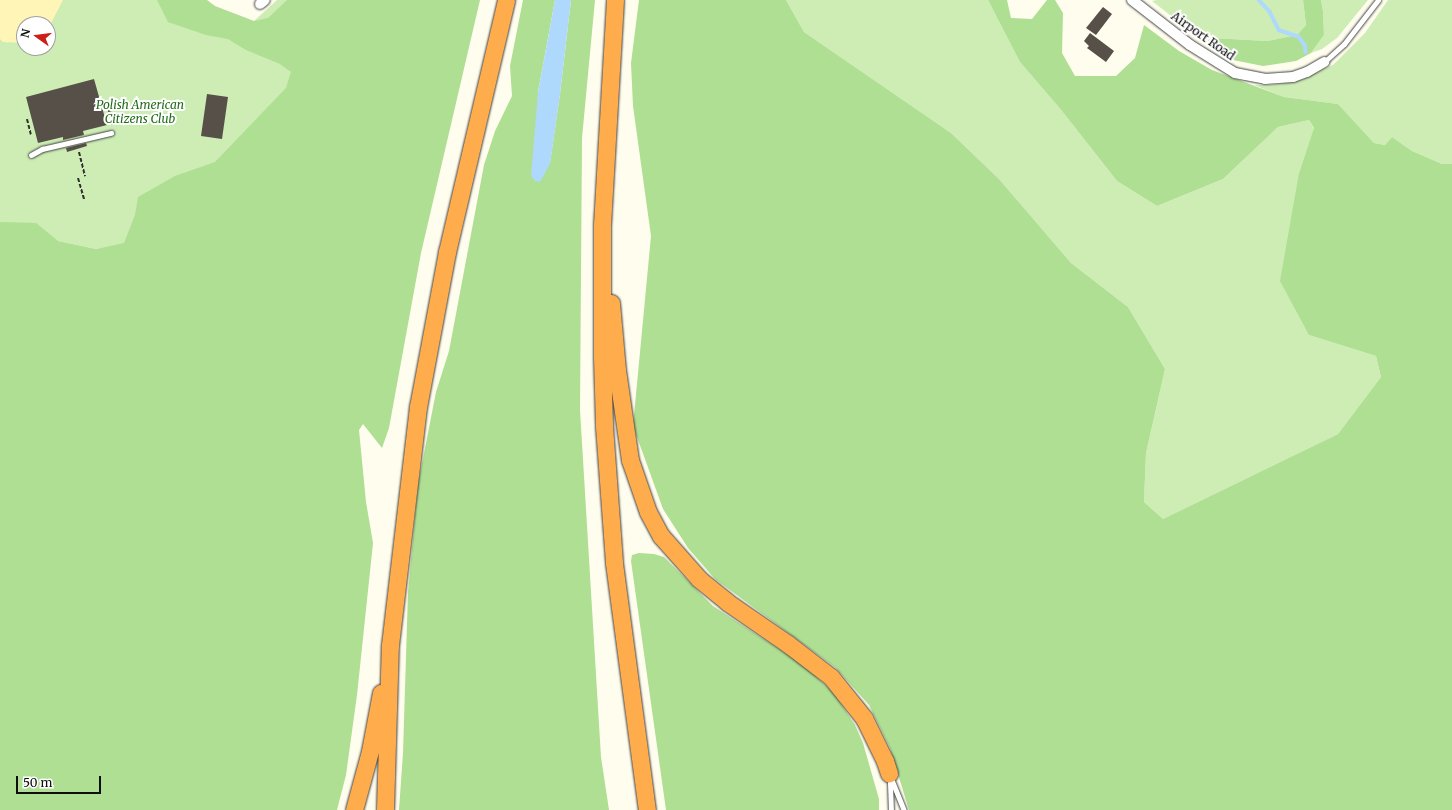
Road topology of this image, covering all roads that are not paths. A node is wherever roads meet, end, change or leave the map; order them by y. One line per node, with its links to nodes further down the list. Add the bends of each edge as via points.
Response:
1 (506, 0): 9 (highway, via 434,315 418,407)
2 (616, 0): 8 (highway)
3 (1132, 0): 5 (street, Airport Road, via 1190,45 1235,73 1255,78 1284,78 1307,72)
4 (1378, 0): 5 (lane, Airport Road, via 1344,44)
5 (1324, 62)
6 (111, 133): 7 (lane, via 42,149)
7 (31, 155)
8 (603, 212): 10 (highway, via 624,421 630,460 648,512 661,536 699,579 831,677 864,718); 13 (highway, via 602,357 608,496 630,691)
9 (390, 646): 11 (highway, via 370,751); 12 (highway)
10 (889, 773): 14 (lane, via 892,791); 15 (lane)
11 (354, 810)
12 (385, 810)
13 (647, 810)
14 (891, 810)
15 (904, 810)

